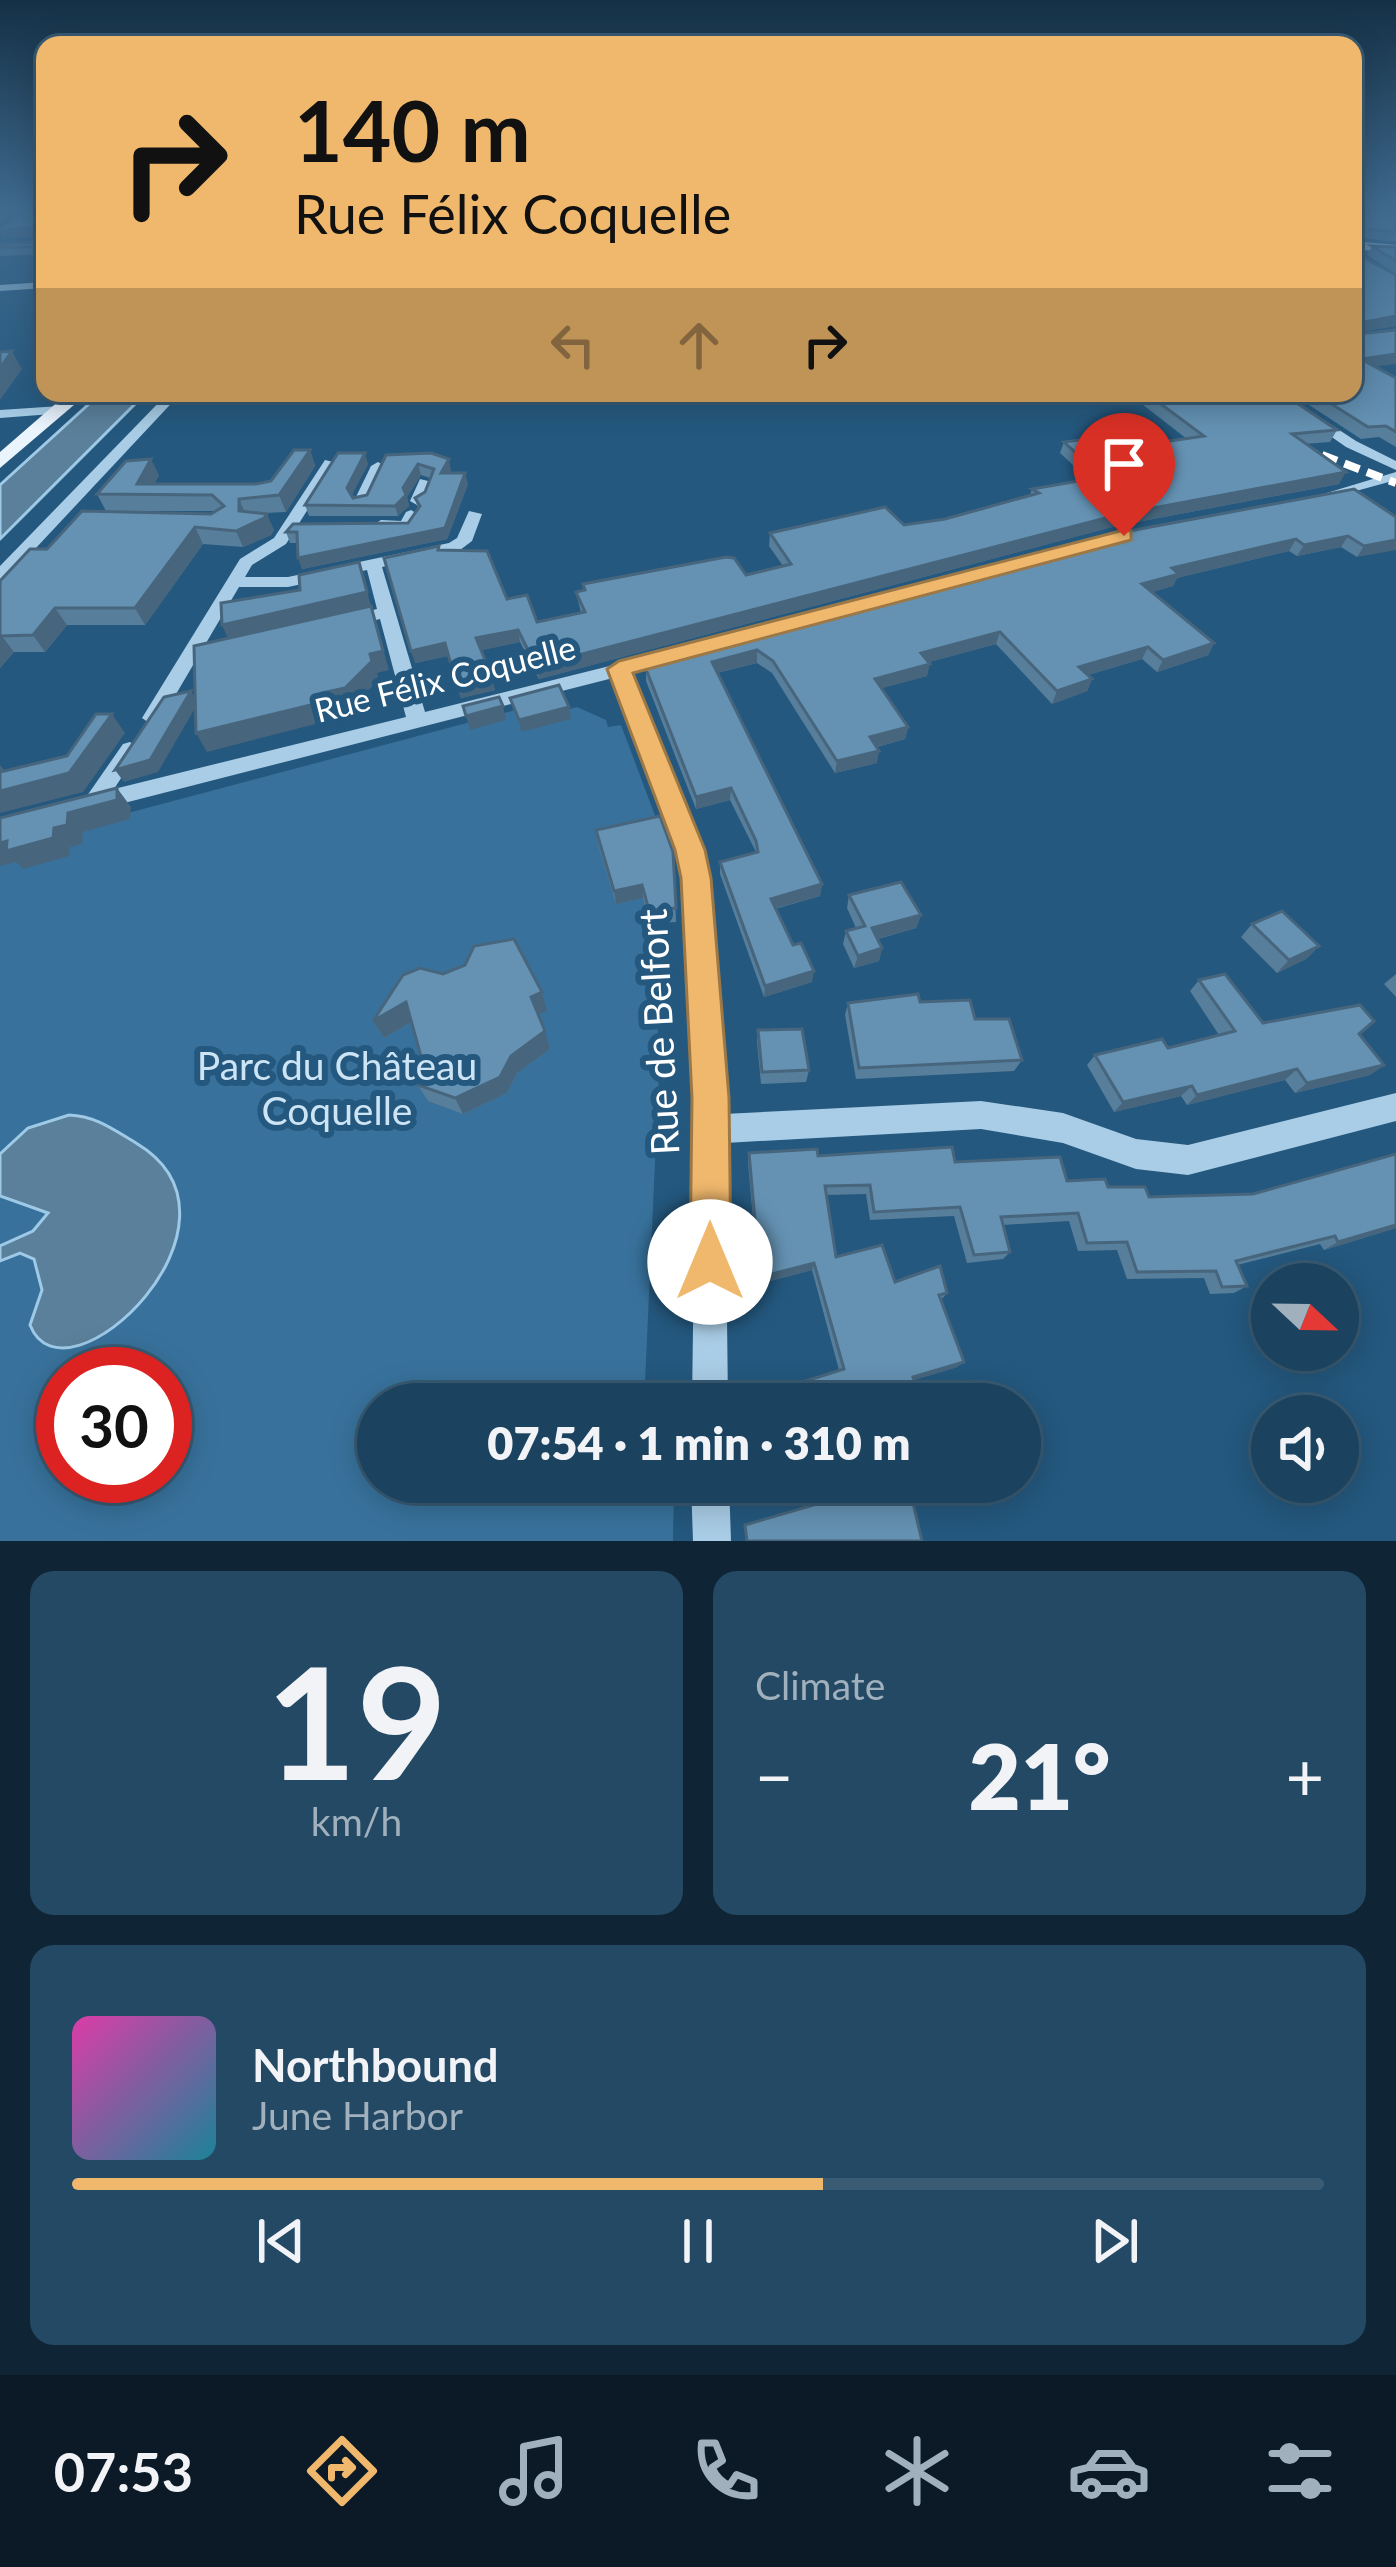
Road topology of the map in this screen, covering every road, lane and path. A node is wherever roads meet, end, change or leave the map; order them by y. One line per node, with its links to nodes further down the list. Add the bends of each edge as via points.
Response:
1 (36, 286): 2 (street)
2 (0, 289)
3 (166, 402): 19 (street)
4 (1288, 402): 11 (street)
5 (56, 404): 6 (street); 7 (main road); 8 (main road)
6 (0, 414)
7 (0, 448)
8 (0, 463)
9 (330, 463): 20 (street, via 278,543 249,559)
10 (378, 466): 15 (street)
11 (1396, 466)
12 (1396, 476): 14 (street)
13 (425, 482): 17 (street, via 412,514)
14 (1310, 499)
15 (361, 501)
16 (474, 514): 18 (street, via 458,545)
17 (368, 525)
18 (367, 560): 20 (street); 21 (street)
19 (0, 576)
20 (234, 588): 25 (street)
21 (386, 613): 22 (street); 27 (street)
22 (321, 627)
23 (212, 652): 25 (street)
24 (693, 652): 26 (street, Rue Félix Coquelle)
25 (191, 657): 27 (street, Rue Félix Coquelle, via 84,805)
26 (619, 669): 27 (street, Rue Félix Coquelle); 29 (street, Rue de Belfort, via 694,864)
27 (417, 719)
28 (1396, 1107): 29 (street, via 1189,1160 982,1115)
29 (711, 1129): 30 (street, Rue de Belfort)
30 (710, 1383)
31 (711, 1503): 32 (street)
32 (712, 1541)

